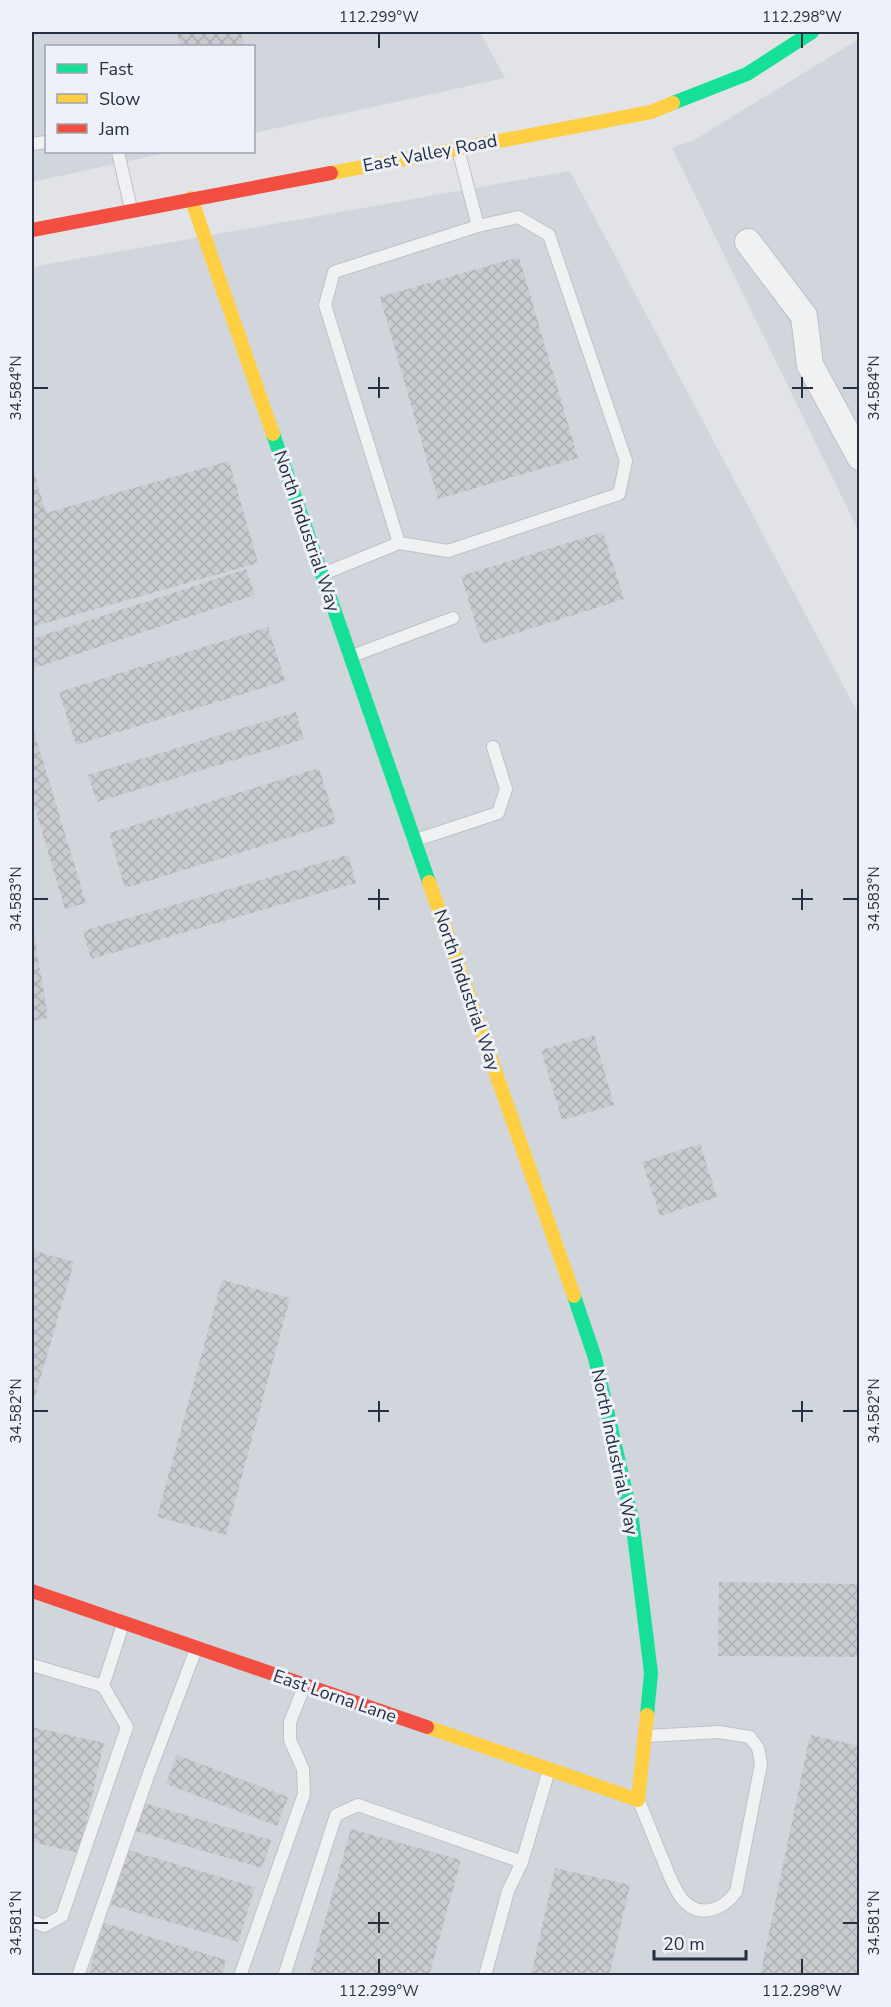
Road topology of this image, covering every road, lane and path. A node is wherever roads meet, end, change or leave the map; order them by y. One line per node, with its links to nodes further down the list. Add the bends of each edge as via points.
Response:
1 (812, 32): 2 (street, East Valley Road, via 747,74 651,112)
2 (457, 148): 4 (street, East Valley Road); 6 (lane)
3 (118, 153): 5 (lane)
4 (191, 198): 5 (street, East Valley Road); 11 (street, North Industrial Way)
5 (131, 210): 7 (street, East Valley Road)
6 (478, 226): 10 (lane, via 334,272 325,305); 10 (lane, via 518,217 549,235 627,461 619,494 448,551)
7 (32, 230)
8 (747, 242): 9 (street, via 804,316 810,365)
9 (860, 457)
10 (399, 543): 11 (lane)
11 (322, 574): 13 (street, North Industrial Way)
12 (453, 618): 13 (lane)
13 (351, 657): 15 (street, North Industrial Way)
14 (493, 747): 15 (lane, via 506,789 498,813)
15 (414, 840): 22 (street, North Industrial Way, via 595,1358 633,1531 651,1673)
16 (32, 1591): 17 (street, East Lorna Lane)
17 (123, 1623): 18 (street, East Lorna Lane); 21 (lane)
18 (196, 1648): 20 (street, East Lorna Lane); 27 (lane)
19 (32, 1665): 21 (lane)
20 (304, 1685): 23 (street, East Lorna Lane); 28 (lane, via 290,1722 290,1740 303,1769 304,1794)
21 (104, 1686): 26 (lane, via 127,1727 62,1916 44,1926)
22 (646, 1736): 24 (street, North Industrial Way); 24 (lane, via 719,1732 750,1737 758,1748 762,1764 736,1892 727,1903 701,1911 687,1905 677,1892)
23 (549, 1769): 24 (street, East Lorna Lane); 25 (lane)
24 (638, 1800)
25 (522, 1862): 29 (lane, via 358,1805 336,1815); 30 (lane, via 508,1891)
26 (32, 1921)
27 (78, 1976)
28 (240, 1976)
29 (284, 1976)
30 (485, 1976)

